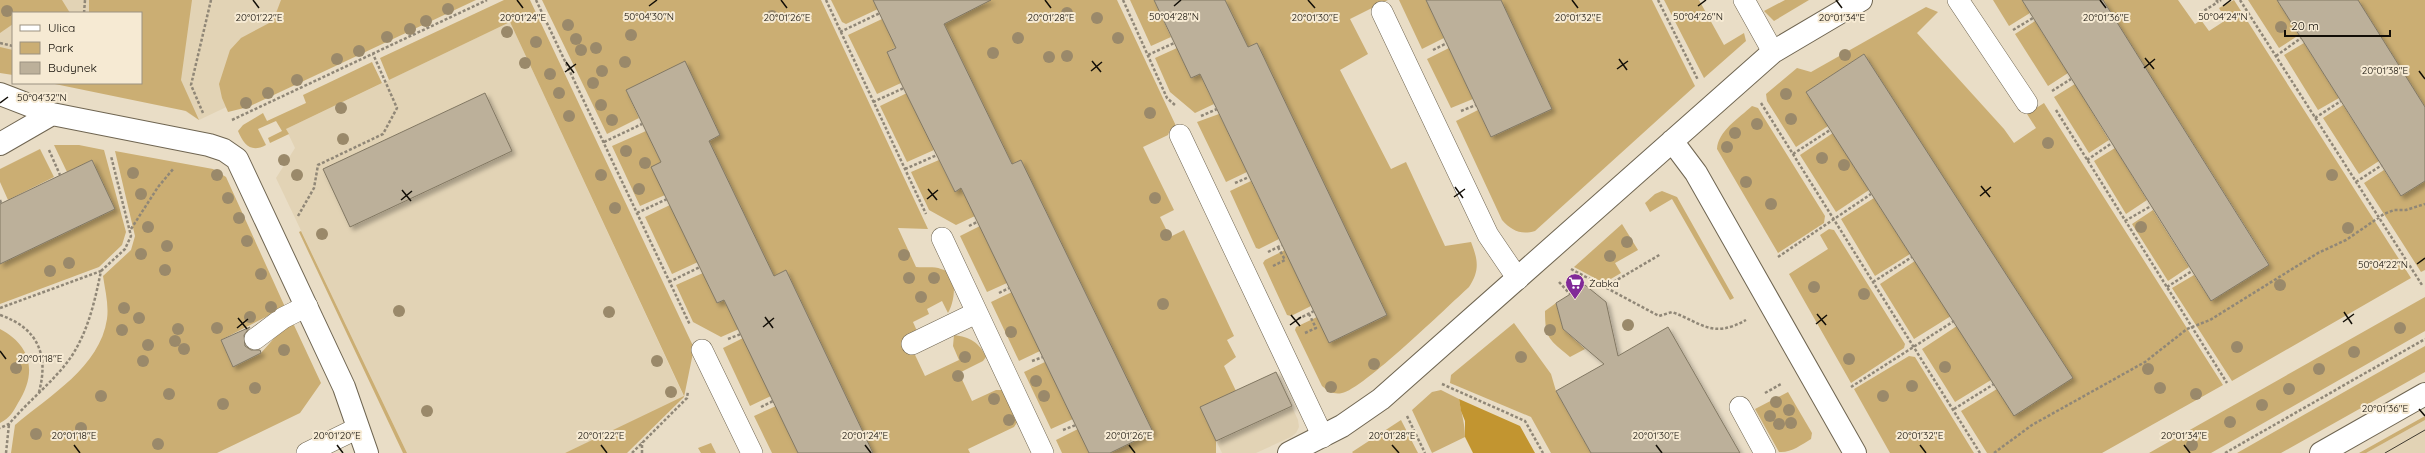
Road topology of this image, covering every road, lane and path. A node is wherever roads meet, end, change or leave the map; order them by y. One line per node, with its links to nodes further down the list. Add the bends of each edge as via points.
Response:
1 (85, 0): 14 (path)
2 (211, 0): 41 (path, via 191,85)
3 (487, 0): 26 (path)
4 (536, 0): 48 (path)
5 (826, 0): 19 (path)
6 (1123, 0): 27 (path)
7 (1658, 0): 30 (path)
8 (1744, 0): 25 (lane)
9 (1861, 0): 25 (street)
10 (1958, 0): 37 (lane)
11 (2221, 0): 13 (path)
12 (2240, 0): 28 (path)
13 (2217, 1): 18 (path, via 2202,12)
14 (84, 12)
15 (1382, 12): 81 (lane, via 1488,235)
16 (880, 13): 19 (path)
17 (2033, 18): 20 (path)
18 (2206, 18)
19 (840, 32): 35 (path)
20 (2008, 33)
21 (2301, 38): 28 (path)
22 (0, 43): 24 (path)
23 (1174, 43): 27 (path)
24 (12, 46)
25 (1773, 52): 47 (street)
26 (372, 54): 43 (path); 66 (path, via 397,108 383,134 318,165 314,188)
27 (1148, 55): 38 (path, via 1167,98)
28 (2276, 56): 42 (path)
29 (2071, 79): 33 (path)
30 (1701, 86)
31 (904, 88): 35 (path)
32 (0, 94): 40 (street)
33 (2046, 95): 37 (path, via 2029,106); 55 (path)
34 (2341, 101): 42 (path)
35 (873, 102): 58 (path)
36 (1761, 102): 53 (path)
37 (2027, 103)
38 (1178, 107)
39 (1217, 109): 46 (path, via 1191,121 1195,129)
40 (52, 114): 50 (street); 89 (street, via 209,145 231,154 241,164)
41 (205, 117)
42 (2315, 118): 60 (path)
43 (232, 120)
44 (642, 124): 48 (path)
45 (1830, 130): 53 (path)
46 (1180, 135): 116 (lane)
47 (1672, 141): 81 (street); 129 (street, via 1696,173)
48 (604, 142): 65 (path)
49 (2112, 143): 55 (path)
50 (0, 144)
51 (48, 149): 59 (path)
52 (110, 152): 70 (path)
53 (1793, 154): 68 (path)
54 (936, 155): 58 (path)
55 (2087, 160): 69 (path)
56 (180, 163): 70 (path, via 158,186)
57 (2382, 165): 60 (path)
58 (905, 169): 71 (path, via 928,219 953,233)
59 (60, 175)
60 (2356, 182): 67 (path)
61 (1871, 194): 68 (path)
62 (667, 199): 65 (path)
63 (2425, 204): 67 (path, via 2406,210 2394,210)
64 (2151, 206): 69 (path)
65 (637, 214): 82 (path)
66 (295, 218)
67 (2379, 218): 84 (path); 96 (path, via 2210,320)
68 (1833, 219): 75 (path, via 1827,226); 83 (path)
69 (2125, 221): 86 (path)
70 (130, 230): 79 (path, via 129,243 125,249)
71 (942, 238): 91 (lane)
72 (1278, 247): 77 (path, via 1285,260)
73 (1660, 254): 87 (path)
74 (1912, 257): 83 (path)
75 (1772, 261)
76 (1564, 265): 87 (path)
77 (1273, 266)
78 (700, 268): 82 (path)
79 (101, 271): 90 (path); 108 (path, via 94,308 85,332 72,355)
80 (2192, 271): 86 (path)
81 (1518, 279): 116 (street, via 1381,399)
82 (669, 282): 102 (path)
83 (1873, 282): 101 (path)
84 (2422, 285)
85 (1564, 287): 88 (path)
86 (2166, 287): 96 (path)
87 (1604, 288): 94 (path, via 1659,316 1672,312 1707,328 1734,326)
88 (1570, 294)
89 (307, 306): 98 (lane, via 283,318); 115 (street, via 344,387)
90 (0, 308)
91 (976, 313): 100 (lane); 124 (lane)
92 (1309, 314): 97 (path, via 1316,328)
93 (0, 315): 108 (path, via 20,324 38,344 44,368)
94 (1752, 317)
95 (1954, 321): 101 (path)
96 (2191, 327): 104 (path); 131 (path, via 2145,362 2032,424)
97 (1305, 333)
98 (255, 339)
99 (2425, 339): 132 (path)
100 (912, 344)
101 (1914, 347): 107 (path); 112 (path)
102 (702, 350): 123 (lane)
103 (1435, 381): 127 (path, via 1525,421)
104 (2227, 383)
105 (690, 384): 117 (path, via 687,398)
106 (1994, 384): 112 (path)
107 (1846, 390)
108 (39, 393): 113 (path)
109 (2425, 394): 133 (street)
110 (1740, 407): 128 (lane)
111 (1403, 409): 126 (path)
112 (1954, 409): 130 (path)
113 (9, 424): 114 (path); 118 (path)
114 (0, 428)
115 (358, 428): 119 (lane); 120 (street)
116 (1323, 436): 125 (street)
117 (642, 442): 121 (path); 122 (path)
118 (6, 453)
119 (307, 453)
120 (367, 453)
121 (632, 453)
122 (642, 453)
123 (752, 453)
124 (1043, 453)
125 (1289, 453)
126 (1426, 453)
127 (1543, 453)
128 (1765, 453)
129 (1853, 453)
130 (1980, 453)
131 (1994, 453)
132 (2224, 453)
133 (2321, 453)

